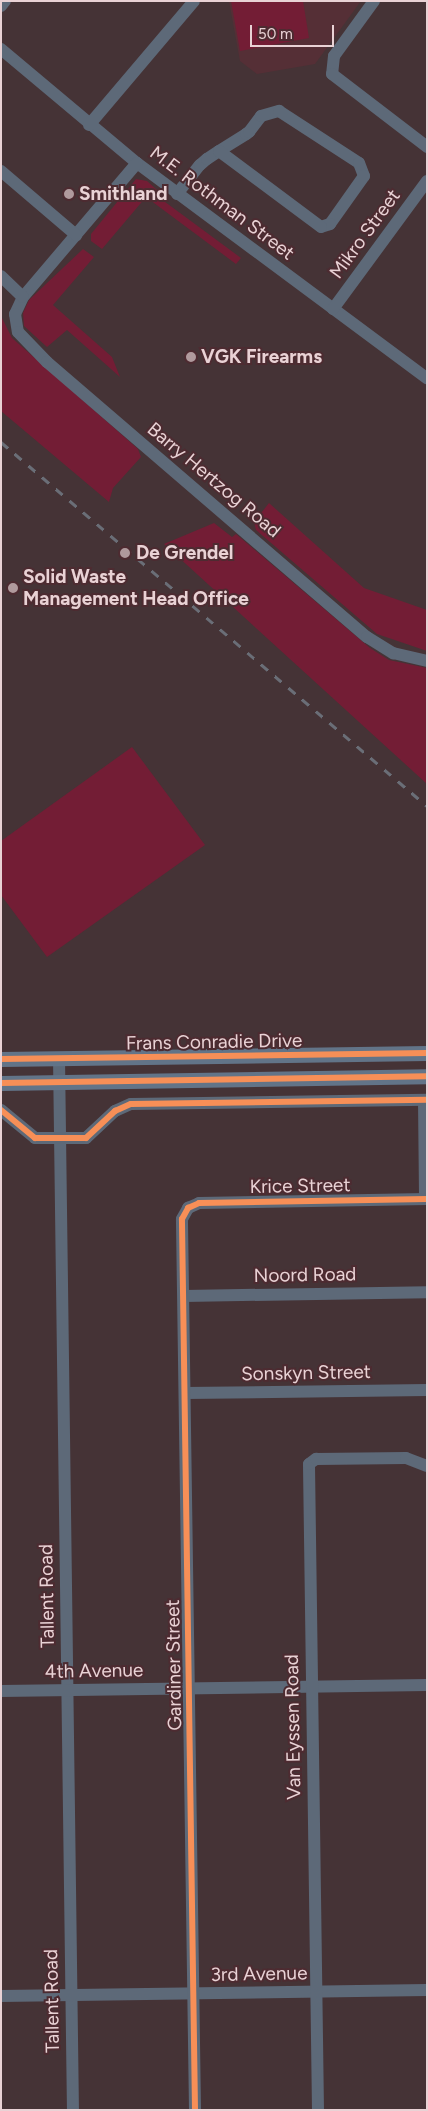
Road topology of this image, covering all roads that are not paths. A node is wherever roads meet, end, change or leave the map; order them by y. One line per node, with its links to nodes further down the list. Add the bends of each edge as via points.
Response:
1 (5, 1): 4 (street)
2 (194, 1): 6 (street)
3 (374, 1): 7 (street, via 334,56 332,74)
4 (1, 6)
5 (1, 50): 6 (street, M.E. Rothman Street)
6 (89, 124): 9 (street, M.E. Rothman Street)
7 (427, 147)
8 (219, 151): 8 (street, via 249,132 261,116 284,111 360,163 364,176 330,224 321,227); 12 (street, via 200,165)
9 (136, 163): 12 (street, M.E. Rothman Street); 13 (street)
10 (1, 171): 13 (street)
11 (427, 181): 16 (street, Mikro Street)
12 (177, 194): 16 (street, M.E. Rothman Street)
13 (76, 234): 15 (street)
14 (1, 276): 15 (street)
15 (23, 297): 18 (street, Barry Hertzog Road, via 15,319 26,344 367,637 393,653)
16 (333, 309): 17 (street, M.E. Rothman Street)
17 (427, 378)
18 (427, 661)
19 (427, 1053): 21 (main road, Frans Conradie Drive)
20 (1, 1058): 21 (main road, Frans Conradie Drive)
21 (59, 1058): 23 (street, Tallent Road)
22 (427, 1076): 23 (main road, Frans Conradie Drive)
23 (60, 1082): 24 (main road, Frans Conradie Drive); 27 (street, Tallent Road)
24 (1, 1083)
25 (425, 1100): 27 (street, via 137,1104 115,1111 91,1136); 28 (street)
26 (1, 1110): 27 (street, via 29,1136)
27 (60, 1138): 38 (street, Tallent Road)
28 (426, 1199): 29 (street, Krice Street, via 198,1203 188,1208)
29 (182, 1219): 31 (street, Gardiner Street)
30 (427, 1292): 31 (street, Noord Road)
31 (184, 1296): 33 (street, Gardiner Street)
32 (427, 1390): 33 (street, Sonskyn Street)
33 (185, 1393): 37 (street, Gardiner Street)
34 (426, 1465): 36 (street, Van Eyssen Road, via 406,1458 316,1459 309,1464)
35 (427, 1685): 36 (street, 4th Avenue)
36 (311, 1686): 37 (street, 4th Avenue); 41 (street, Van Eyssen Road)
37 (189, 1688): 38 (street, 4th Avenue); 42 (street, Gardiner Street)
38 (67, 1690): 39 (street, 4th Avenue); 43 (street, Tallent Road)
39 (1, 1691)
40 (427, 1990): 41 (street, 3rd Avenue)
41 (316, 1992): 42 (street, 3rd Avenue); 47 (street, Van Eyssen Road)
42 (193, 1994): 43 (street, 3rd Avenue); 46 (street, Gardiner Street)
43 (71, 1995): 44 (street, 3rd Avenue); 45 (street, Tallent Road)
44 (1, 1996)
45 (73, 2110)
46 (195, 2110)
47 (318, 2110)

